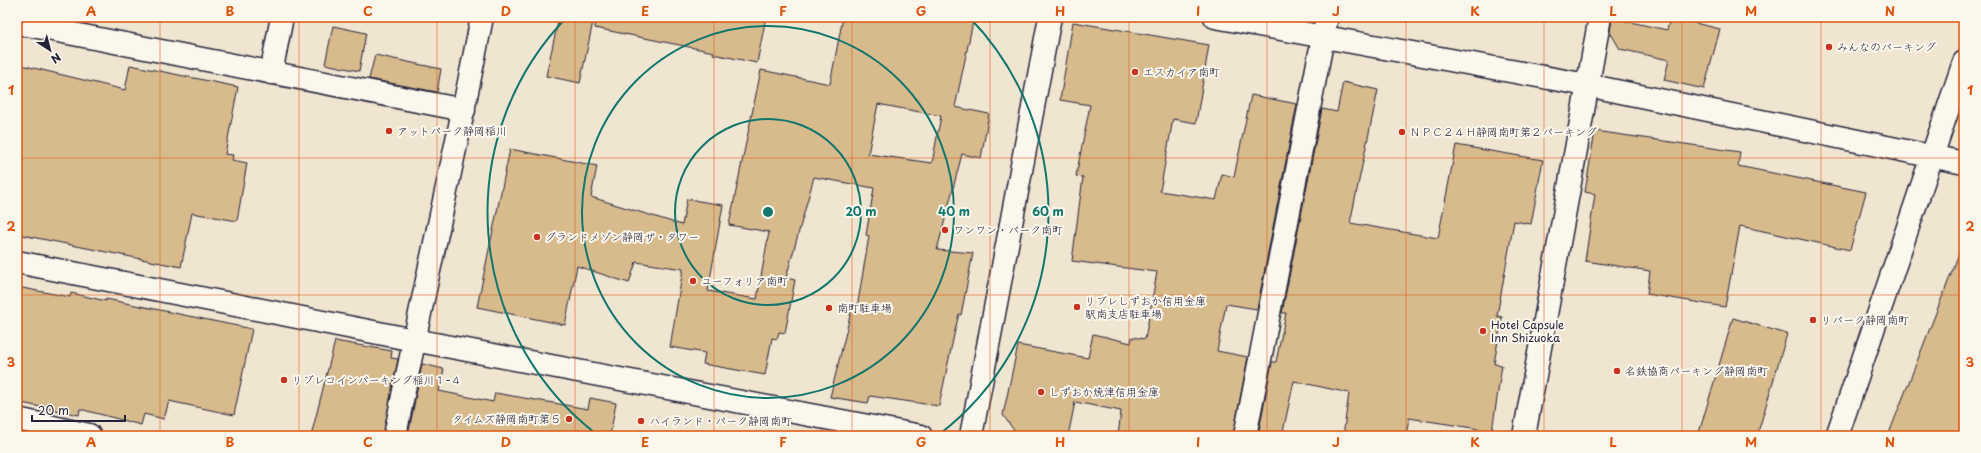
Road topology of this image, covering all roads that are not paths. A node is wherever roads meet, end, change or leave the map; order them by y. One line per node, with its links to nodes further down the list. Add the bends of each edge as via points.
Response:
1 (282, 17): 9 (street)
2 (482, 17): 11 (street)
3 (1050, 17): 20 (street)
4 (1215, 17): 7 (street)
5 (1600, 17): 10 (street)
6 (17, 23): 9 (street)
7 (1325, 27): 10 (street); 21 (street)
8 (1964, 62): 12 (street)
9 (271, 73): 11 (street)
10 (1587, 85): 12 (street); 22 (street)
11 (464, 110): 15 (street)
12 (1932, 157): 13 (street); 23 (street)
13 (1964, 162)
14 (17, 262): 15 (street)
15 (414, 340): 18 (street); 19 (street)
16 (17, 419): 17 (street)
17 (89, 434)
18 (395, 436)
19 (921, 436)
20 (971, 436)
21 (1245, 436)
22 (1524, 436)
23 (1837, 436)

